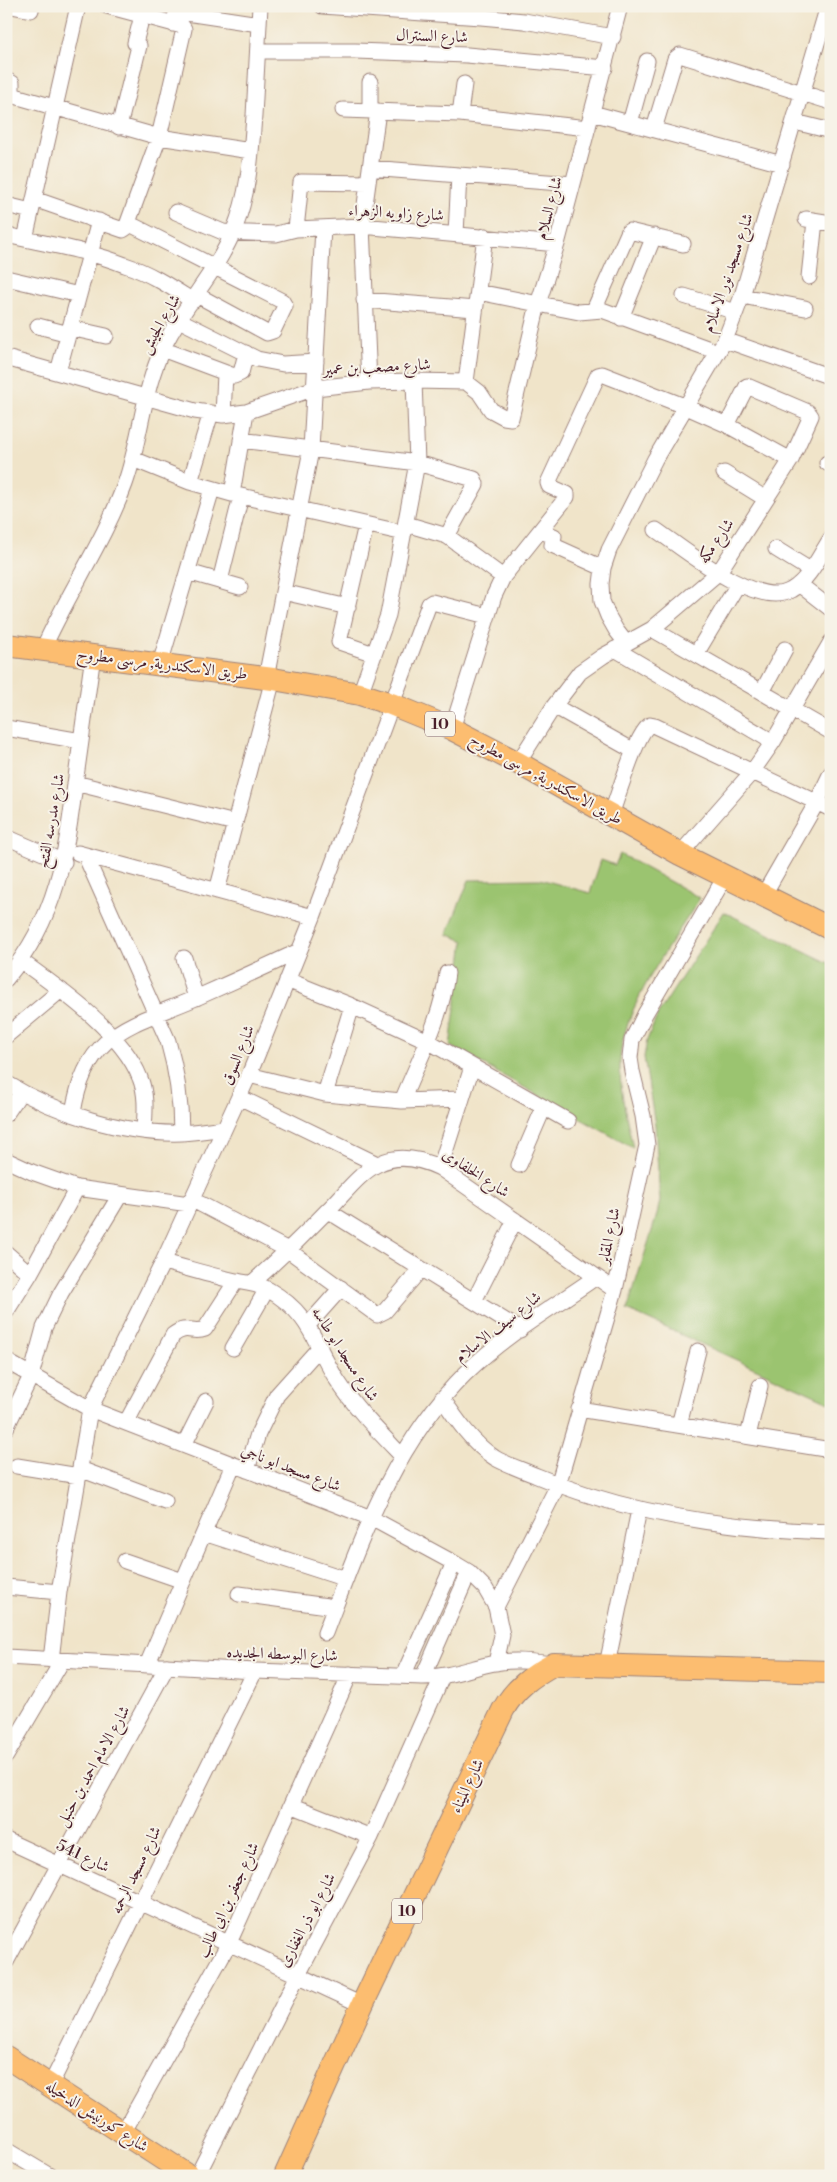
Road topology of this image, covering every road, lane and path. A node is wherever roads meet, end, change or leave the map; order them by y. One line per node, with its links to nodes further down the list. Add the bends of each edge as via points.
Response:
1 (12, 6): 8 (street)
2 (78, 6): 21 (street)
3 (107, 6): 9 (street)
4 (260, 6): 11 (street, شارع الجيش)
5 (322, 6): 12 (street, via 524,21)
6 (620, 6): 12 (street, شارع السلام)
7 (828, 6): 19 (street, شارع مسجد نور الاسلام)
8 (31, 10)
9 (142, 16): 10 (street); 28 (street, via 135,44 139,46)
10 (174, 24): 11 (street, via 176,14 180,12); 31 (street, via 184,30)
11 (259, 24): 13 (street, شارع الجيش)
12 (613, 37): 15 (street, شارع السلام)
13 (258, 51): 15 (street, شارع السنترال, via 467,54); 32 (street, شارع الجيش)
14 (647, 61): 27 (street)
15 (605, 68): 25 (street, شارع السلام)
16 (6, 80): 21 (street, via 12,83 15,96)
17 (370, 82): 23 (street)
18 (464, 84): 24 (street)
19 (803, 94): 20 (street); 26 (street, شارع مسجد نور الاسلام); 29 (street, via 680,55 675,59)
20 (831, 102)
21 (55, 108): 28 (street); 39 (street)
22 (343, 110): 23 (street)
23 (374, 111): 24 (street); 34 (street)
24 (460, 114): 25 (street)
25 (590, 120): 27 (street); 37 (street, شارع السلام)
26 (795, 122): 30 (street); 33 (street, شارع مسجد نور الاسلام)
27 (630, 123): 29 (street)
28 (119, 127): 31 (street)
29 (654, 129): 33 (street)
30 (831, 131)
31 (159, 137): 32 (street); 42 (street)
32 (251, 150): 47 (street, شارع الجيش, via 243,205)
33 (782, 164): 62 (street, شارع مسجد نور الاسلام)
34 (370, 168): 35 (street); 36 (street)
35 (459, 175): 37 (street); 48 (street)
36 (368, 183): 44 (street); 46 (street, via 301,182)
37 (573, 184): 53 (street, شارع السلام)
38 (6, 205): 39 (street)
39 (33, 205): 41 (street); 52 (street)
40 (176, 212): 47 (street, شارع زاويه الزهراء, via 217,230)
41 (99, 221): 42 (street, via 123,230); 55 (street)
42 (128, 223): 56 (street)
43 (831, 223): 57 (street, via 810,220)
44 (362, 226): 45 (street, شارع زاويه الزهراء); 48 (street, شارع زاويه الزهراء); 64 (street)
45 (323, 228): 46 (street, شارع زاويه الزهراء); 79 (street)
46 (296, 229): 47 (street, شارع زاويه الزهراء, via 276,234)
47 (234, 231): 56 (street, شارع الجيش)
48 (456, 234): 50 (street, شارع زاويه الزهراء)
49 (6, 235): 52 (street)
50 (485, 236): 53 (street, شارع زاويه الزهراء); 59 (street)
51 (654, 236): 54 (street); 68 (street, via 629,231); 70 (street)
52 (25, 239): 55 (street)
53 (557, 244): 65 (street, شارع السلام)
54 (683, 244)
55 (90, 253): 60 (street); 63 (street, via 126,265)
56 (215, 269): 63 (street, شارع الجيش); 63 (street, via 283,303 285,306 274,331 267,333)
57 (809, 277)
58 (6, 278): 60 (street)
59 (478, 292): 65 (street); 67 (street)
60 (79, 295): 73 (street)
61 (684, 296): 69 (street)
62 (742, 296): 66 (street); 69 (street, شارع مسجد نور الاسلام)
63 (195, 298): 71 (street, شارع الجيش)
64 (364, 300): 67 (street); 84 (street)
65 (538, 304): 68 (street, via 584,313); 85 (street, شارع السلام, via 511,418 491,410 479,392)
66 (805, 308)
67 (475, 309): 85 (street)
68 (594, 310): 70 (street)
69 (736, 312): 75 (street, شارع مسجد نور الاسلام)
70 (621, 318): 75 (street)
71 (179, 320): 76 (street, شارع الجيش); 77 (street)
72 (38, 326): 73 (street)
73 (69, 331): 74 (street); 80 (street)
74 (106, 336)
75 (722, 346): 82 (street); 88 (street, شارع مسجد نور الاسلام)
76 (162, 349): 81 (street); 87 (street, شارع الجيش)
77 (246, 353): 79 (street, via 257,359 283,364); 81 (street, via 241,373 234,376)
78 (6, 358): 80 (street, شارع مصعب بن عمير)
79 (316, 362): 86 (street)
80 (58, 372): 87 (street, شارع مصعب بن عمير)
81 (225, 374): 90 (street)
82 (831, 377)
83 (414, 380): 84 (street, شارع مصعب بن عمير); 85 (street, شارع مصعب بن عمير); 96 (street)
84 (369, 382): 86 (street, شارع مصعب بن عمير)
85 (466, 382)
86 (314, 388): 89 (street, شارع مصعب بن عمير); 93 (street)
87 (146, 396): 90 (street, شارع مصعب بن عمير); 94 (street, شارع الجيش)
88 (684, 406): 91 (street); 106 (street, via 598,375 548,482 549,486 567,494 567,498); 110 (street, شارع مسجد نور الاسلام, via 637,493)
89 (246, 412): 90 (street, شارع مصعب بن عمير); 92 (street)
90 (217, 414): 98 (street)
91 (727, 426): 95 (street); 95 (street, شارع مكه, via 747,386 808,412 811,418)
92 (241, 440): 93 (street); 100 (street)
93 (311, 450): 96 (street); 102 (street)
94 (133, 459): 98 (street); 127 (street, شارع الجيش, via 115,510)
95 (791, 460): 101 (street, شارع مكه)
96 (417, 462): 104 (street); 107 (street, via 474,480 476,484)
97 (724, 473): 101 (street)
98 (190, 482): 99 (street)
99 (212, 489): 100 (street); 112 (street)
100 (236, 495): 102 (street); 115 (street)
101 (766, 499): 113 (street, شارع مكه)
102 (300, 510): 103 (street); 119 (street)
103 (366, 524): 104 (street); 120 (street)
104 (405, 528): 107 (street); 129 (street, via 388,615)
105 (656, 530): 113 (street)
106 (540, 531): 110 (street, via 554,536 552,546); 114 (street)
107 (447, 536): 114 (street)
108 (831, 538): 111 (street)
109 (776, 550): 111 (street)
110 (603, 568): 126 (street, شارع مسجد نور الاسلام, via 602,600)
111 (810, 570): 117 (street)
112 (188, 572): 115 (street); 132 (street)
113 (718, 572): 116 (street); 123 (street, شارع مكه)
114 (503, 577): 122 (street)
115 (220, 581): 118 (street)
116 (738, 584): 117 (street, via 755,592 770,594 786,592); 130 (street)
117 (799, 584): 121 (street)
118 (240, 587)
119 (283, 592): 120 (street); 133 (street)
120 (348, 607): 129 (street, via 340,643)
121 (831, 609)
122 (487, 616): 136 (street, شارع السوق, via 430,603); 140 (street)
123 (652, 629): 126 (street, شارع مكه); 130 (street)
124 (831, 642): 138 (street)
125 (6, 645): 127 (main road, طريق الاسكندرية, مرسى مطروح / 10)
126 (621, 646): 137 (street, شارع مكه, via 580,672); 143 (street)
127 (43, 649): 131 (main road, طريق الاسكندرية, مرسى مطروح / 10)
128 (785, 649): 134 (street)
129 (374, 654): 135 (street)
130 (696, 654): 134 (street)
131 (93, 656): 132 (main road, طريق الاسكندرية, مرسى مطروح / 10); 142 (street, شارع مدرسه الفتح)
132 (160, 664): 133 (main road, طريق الاسكندرية, مرسى مطروح / 10)
133 (269, 678): 135 (main road, طريق الاسكندرية, مرسى مطروح / 10); 152 (street)
134 (762, 692): 138 (street)
135 (360, 694): 136 (main road, طريق الاسكندرية, مرسى مطروح / 10)
136 (391, 704): 140 (main road, طريق الاسكندرية, مرسى مطروح / 10); 160 (street, شارع السوق)
137 (554, 706): 144 (street); 145 (street, شارع مكه)
138 (792, 709): 141 (street); 143 (street)
139 (6, 728): 142 (street)
140 (452, 729): 145 (main road, طريق الاسكندرية, مرسى مطروح / 10)
141 (831, 732)
142 (81, 741): 148 (street, شارع مدرسه الفتح)
143 (773, 742): 146 (street)
144 (634, 751): 146 (street, via 645,728 655,726); 151 (street)
145 (518, 763): 151 (main road, طريق الاسكندرية, مرسى مطروح / 10)
146 (752, 772): 149 (street); 154 (street)
147 (831, 773): 149 (street)
148 (76, 783): 152 (street); 156 (street, شارع مدرسه الفتح)
149 (817, 802): 150 (street); 159 (street)
150 (831, 809)
151 (611, 815): 154 (main road, طريق الاسكندرية, مرسى مطروح / 10)
152 (235, 823): 158 (street)
153 (6, 837): 156 (street)
154 (680, 854): 157 (main road, طريق الاسكندرية, مرسى مطروح / 10)
155 (85, 855): 156 (street); 158 (street); 171 (street)
156 (65, 856): 164 (street, شارع مدرسه الفتح, via 48,912)
157 (725, 877): 159 (main road, طريق الاسكندرية, مرسى مطروح / 10); 209 (street, شارع المقابر, via 632,1040 630,1058 647,1145)
158 (217, 891): 160 (street)
159 (764, 896): 161 (main road, طريق الاسكندرية, مرسى مطروح / 10)
160 (313, 917): 162 (street, شارع السوق)
161 (831, 929)
162 (299, 952): 167 (street, شارع السوق); 169 (street)
163 (184, 958): 169 (street)
164 (21, 961): 166 (street, شارع مدرسه الفتح); 168 (street)
165 (446, 973): 174 (street, via 442,1004)
166 (6, 979)
167 (287, 980): 170 (street); 176 (street, شارع السوق)
168 (61, 990): 172 (street); 173 (street)
169 (196, 998): 171 (street)
170 (352, 1006): 174 (street); 179 (street)
171 (156, 1012): 173 (street); 189 (street, via 176,1071)
172 (6, 1036)
173 (112, 1036): 184 (street, via 84,1069); 188 (street, via 129,1056 141,1079 146,1105)
174 (426, 1040): 175 (street); 182 (street)
175 (472, 1067): 181 (street); 183 (street)
176 (249, 1075): 179 (street); 180 (street, شارع السوق)
177 (6, 1083): 178 (street)
178 (20, 1092): 184 (street); 185 (street)
179 (325, 1094): 182 (street)
180 (239, 1097): 187 (street, شارع السوق); 191 (street)
181 (462, 1099): 182 (street); 193 (street)
182 (402, 1102)
183 (544, 1107): 186 (street); 192 (street)
184 (73, 1113): 188 (street)
185 (6, 1114)
186 (568, 1121)
187 (224, 1128): 189 (street); 196 (street, شارع السوق)
188 (144, 1131): 189 (street)
189 (181, 1133)
190 (6, 1160): 194 (street)
191 (377, 1164): 193 (street, شارع الخلفاوى, via 409,1158); 197 (street, شارع الخلفاوى, via 356,1180)
192 (519, 1165)
193 (440, 1168): 198 (street, شارع الخلفاوى)
194 (77, 1188): 195 (street); 203 (street)
195 (120, 1195): 196 (street); 218 (street, via 61,1293 44,1328)
196 (190, 1201): 199 (street); 201 (street, شارع السوق)
197 (328, 1211): 199 (street, شارع الخلفاوى); 202 (street)
198 (515, 1220): 204 (street, شارع الخلفاوى); 210 (street)
199 (288, 1250): 206 (street, شارع الخلفاوى); 207 (street)
200 (6, 1253): 203 (street)
201 (162, 1262): 205 (street, شارع مسجد ابو طاسه); 222 (street, شارع السوق)
202 (421, 1269): 207 (street, via 382,1314 373,1313); 210 (street)
203 (30, 1274): 211 (street)
204 (596, 1277): 209 (street, شارع الخلفاوى); 213 (street, شارع سيف الاسلام)
205 (236, 1281): 206 (street, شارع مسجد ابو طاسه); 224 (street, via 205,1329 183,1329 173,1335)
206 (252, 1283): 208 (street, شارع مسجد ابو طاسه)
207 (341, 1288): 212 (street)
208 (268, 1289): 212 (street, شارع مسجد ابو طاسه, via 290,1304); 214 (street)
209 (615, 1290): 223 (street, شارع المقابر)
210 (474, 1301): 213 (street)
211 (6, 1312)
212 (308, 1325): 215 (street, شارع مسجد ابو طاسه)
213 (520, 1330): 220 (street, شارع سيف الاسلام, via 492,1350)
214 (232, 1348)
215 (320, 1348): 230 (street, شارع مسجد ابو طاسه, via 354,1406); 233 (street, via 277,1395 258,1434)
216 (698, 1351): 225 (street)
217 (6, 1361): 218 (street, شارع مسجد ابو ناجي)
218 (31, 1376): 222 (street, شارع مسجد ابو ناجي); 226 (street)
219 (760, 1386): 227 (street)
220 (442, 1398): 230 (street, شارع سيف الاسلام); 235 (street, via 469,1434 495,1458)
221 (206, 1401): 228 (street)
222 (90, 1408): 224 (street, شارع مسجد ابو ناجي); 234 (street, شارع السوق)
223 (579, 1409): 225 (street); 235 (street, شارع المقابر)
224 (126, 1423): 228 (street, شارع مسجد ابو ناجي)
225 (679, 1425): 227 (street)
226 (6, 1428)
227 (748, 1436): 229 (street)
228 (184, 1445): 231 (street, شارع مسجد ابو ناجي)
229 (831, 1450)
230 (402, 1455): 238 (street, شارع سيف الاسلام)
231 (233, 1465): 233 (street, شارع مسجد ابو ناجي); 240 (street)
232 (17, 1466): 234 (street)
233 (247, 1470): 238 (street, شارع مسجد ابو ناجي)
234 (79, 1473): 236 (street); 247 (street, شارع السوق)
235 (558, 1484): 237 (street); 250 (street, شارع المقابر)
236 (165, 1500)
237 (639, 1510): 239 (street, via 743,1526); 256 (street)
238 (371, 1518): 242 (street, شارع مسجد ابو ناجي); 244 (street, شارع سيف الاسلام)
239 (831, 1532)
240 (204, 1533): 244 (street); 245 (street)
241 (125, 1561): 245 (street)
242 (454, 1563): 243 (street, شارع مسجد ابو ناجي); 262 (street)
243 (469, 1572): 250 (street, شارع مسجد ابو ناجي, via 485,1588); 263 (street)
244 (346, 1580): 249 (street, شارع سيف الاسلام)
245 (183, 1581): 257 (street)
246 (6, 1587): 247 (street)
247 (59, 1592): 253 (street, شارع السوق)
248 (239, 1594): 249 (street)
249 (335, 1607): 251 (street, شارع سيف الاسلام)
250 (496, 1607): 254 (street, شارع مسجد ابو ناجي, via 502,1635)
251 (325, 1633)
252 (6, 1657): 253 (street, شارع البوسطه الجديده)
253 (56, 1660): 257 (street, شارع البوسطه الجديده); 265 (street)
254 (496, 1662): 255 (street, شارع البوسطه الجديده); 264 (street, شارع البوسطه الجديده)
255 (554, 1664): 256 (main road); 274 (main road, شارع الميناء / 10, via 523,1683 508,1700)
256 (606, 1664): 260 (main road)
257 (147, 1665): 258 (street, شارع البوسطه الجديده)
258 (167, 1666): 259 (street, شارع البوسطه الجديده); 269 (street, شارع الامام احمد بن حنبل)
259 (254, 1671): 261 (street, شارع البوسطه الجديده); 270 (street, شارع مسجد الرحمه)
260 (831, 1672)
261 (350, 1674): 262 (street, شارع البوسطه الجديده); 266 (street, شارع جعفر بن ابى طالب)
262 (403, 1676): 263 (street, شارع البوسطه الجديده)
263 (423, 1677): 264 (street, شارع البوسطه الجديده)
264 (442, 1677): 267 (street, شارع ابو ذر الغفارى)
265 (6, 1756)
266 (291, 1806): 267 (street); 271 (street, شارع جعفر بن ابى طالب)
267 (371, 1837): 273 (street, شارع ابو ذر الغفارى)
268 (6, 1840): 269 (street, شارع 541)
269 (59, 1864): 270 (street, شارع 541); 272 (street, شارع الامام احمد بن حنبل)
270 (140, 1902): 271 (street, شارع 541); 276 (street, شارع مسجد الرحمه)
271 (229, 1944): 273 (street, شارع 541); 277 (street, شارع جعفر بن ابى طالب)
272 (6, 1962)
273 (298, 1975): 274 (street, شارع 541); 281 (street, شارع ابو ذر الغفارى)
274 (362, 2005): 282 (main road, شارع الميناء / 10)
275 (6, 2057): 276 (main road, شارع كورنيش الدخيله)
276 (50, 2086): 277 (main road, شارع كورنيش الدخيله)
277 (123, 2133): 280 (main road, شارع كورنيش الدخيله)
278 (6, 2150): 279 (street)
279 (50, 2176)
280 (188, 2176)
281 (197, 2176)
282 (285, 2176)

